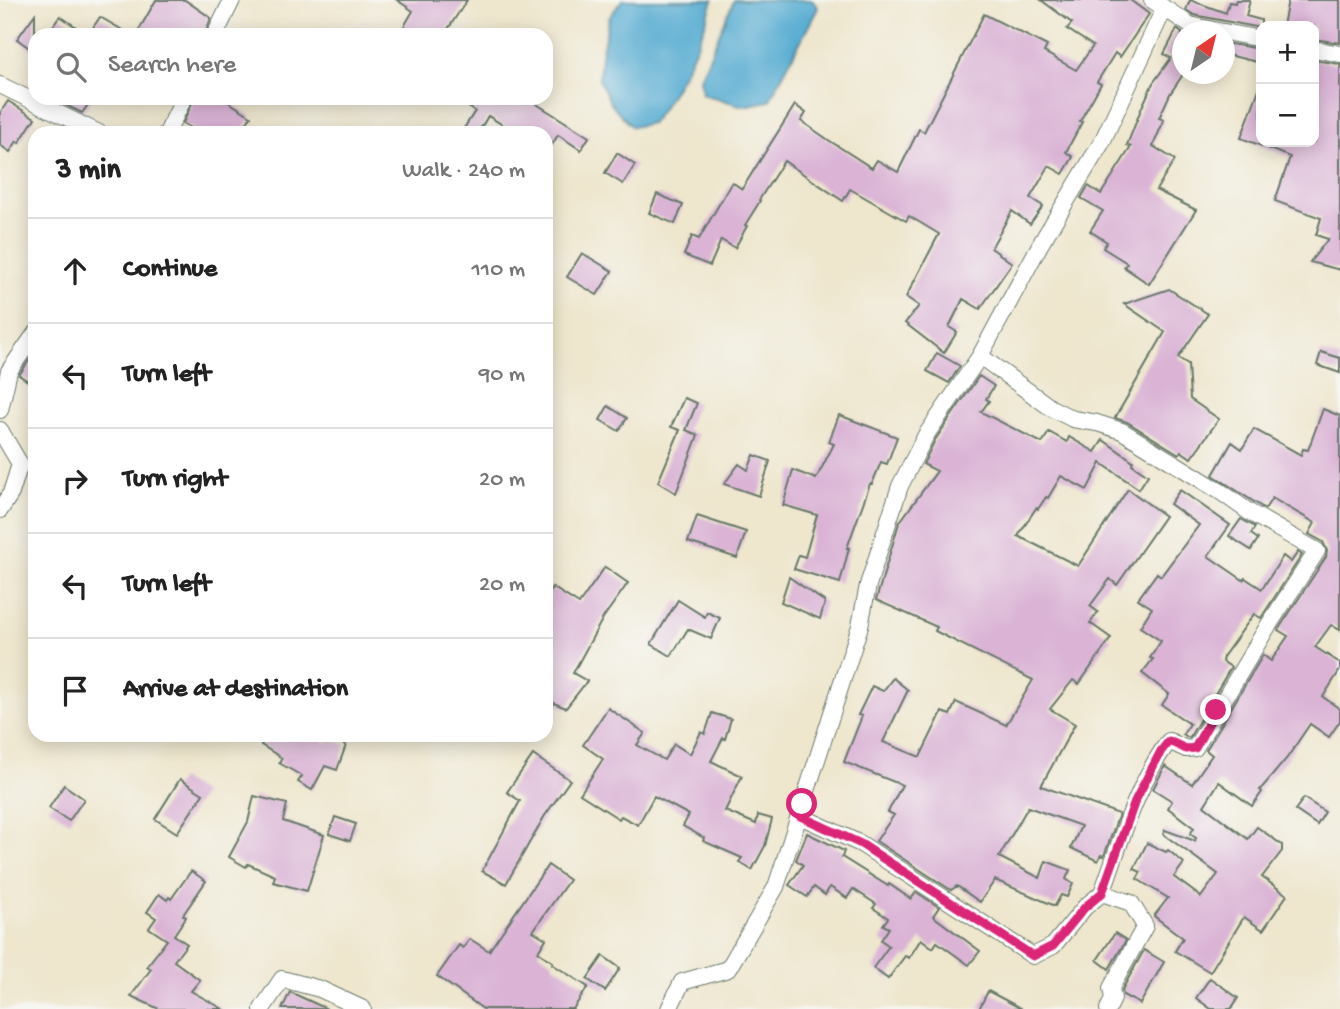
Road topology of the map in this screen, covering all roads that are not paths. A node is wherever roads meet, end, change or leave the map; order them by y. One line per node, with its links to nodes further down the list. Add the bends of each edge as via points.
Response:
1 (232, 0): 4 (street)
2 (1158, 4): 3 (street); 16 (street, via 1102,142)
3 (1184, 21)
4 (218, 28)
5 (1235, 34): 6 (street)
6 (1256, 38)
7 (1319, 50): 8 (street)
8 (1340, 54)
9 (0, 85): 10 (street)
10 (28, 99)
11 (41, 105): 13 (street)
12 (180, 105): 14 (street)
13 (85, 126)
14 (170, 126)
15 (28, 344): 17 (street, via 9,371)
16 (980, 356): 20 (street, via 926,435 900,486); 21 (street, via 1051,408 1073,419 1122,431 1318,551 1195,748 1169,741 1161,751 1135,801)
17 (0, 410)
18 (0, 430): 19 (street, via 20,464)
19 (0, 510)
20 (800, 816): 21 (street, via 861,844 1033,956 1053,946); 24 (street, via 776,887 728,969 682,982)
21 (1102, 893): 25 (street, via 1131,903 1145,926 1111,988 1113,999)
22 (262, 1009): 23 (street, via 282,979 320,989)
23 (363, 1009)
24 (668, 1009)
25 (1108, 1009)

